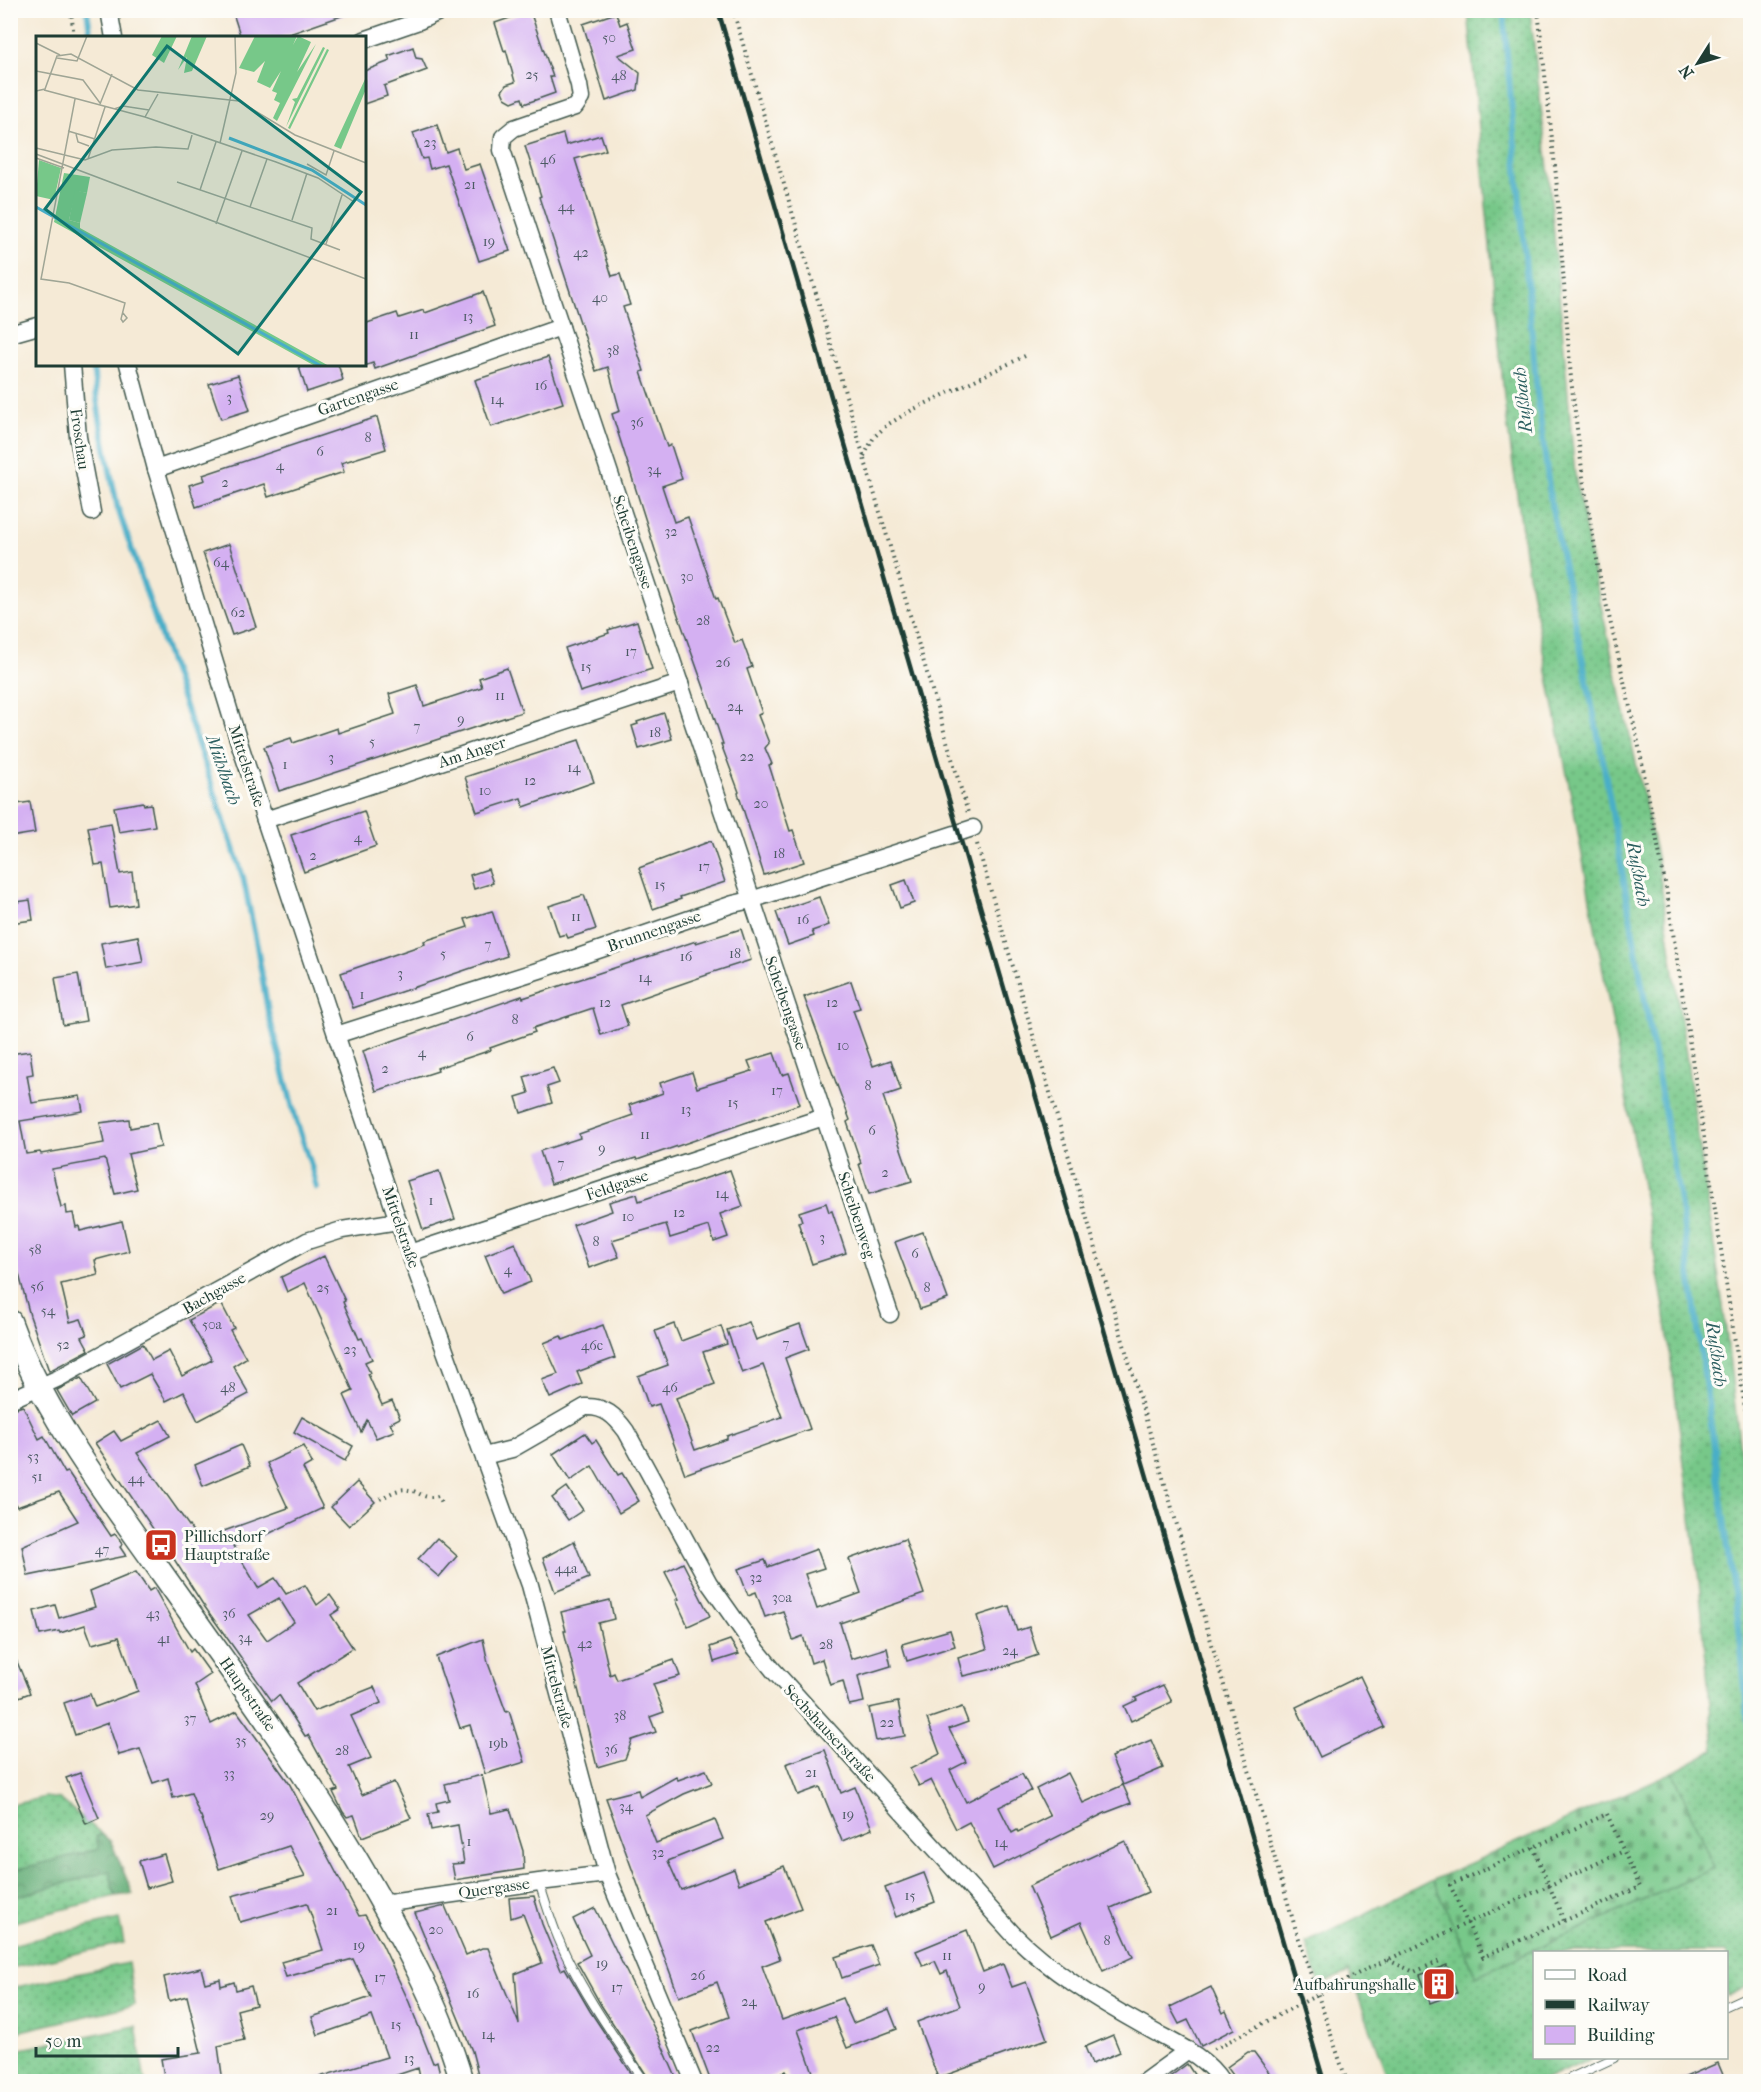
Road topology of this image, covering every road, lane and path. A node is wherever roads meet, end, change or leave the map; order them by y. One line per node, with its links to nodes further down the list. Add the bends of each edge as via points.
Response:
1 (71, 10): 7 (path)
2 (109, 10): 8 (street)
3 (443, 10): 9 (street)
4 (557, 10): 11 (street, Scheibengasse, via 581,98 575,107 514,128 503,137 502,150)
5 (734, 10): 16 (path)
6 (1538, 10): 31 (path, via 1583,478 1667,893)
7 (74, 36)
8 (114, 36)
9 (366, 39)
10 (36, 327): 12 (street)
11 (561, 327): 17 (street, Gartengasse); 19 (street, Scheibengasse)
12 (10, 334)
13 (1025, 356): 16 (path, via 887,425 874,437)
14 (72, 366): 18 (street, Froschau, via 78,437)
15 (129, 366): 17 (street, Mittelstraße)
16 (864, 457): 21 (path)
17 (156, 469): 20 (street, Mittelstraße)
18 (92, 512)
19 (680, 683): 20 (street, Am Anger); 22 (street, Scheibengasse)
20 (265, 820): 23 (street, Mittelstraße)
21 (973, 828): 22 (street, Brunnengasse); 45 (path, via 1295,1927)
22 (751, 900): 23 (street, Brunnengasse); 24 (street, Scheibengasse)
23 (336, 1035): 25 (street, Mittelstraße)
24 (824, 1117): 26 (street, Feldgasse); 27 (street, Scheibenweg)
25 (398, 1221): 26 (street, Mittelstraße); 29 (street, Bachgasse, via 342,1230 307,1241)
26 (410, 1253): 32 (street, Mittelstraße)
27 (890, 1314)
28 (10, 1320): 29 (main road, Hauptstraße)
29 (38, 1388): 30 (street, Bachgasse); 40 (main road, Hauptstraße, via 91,1472 289,1752)
30 (10, 1400)
31 (1750, 1441)
32 (484, 1456): 37 (street, Mittelstraße, via 530,1585); 48 (street, Sechshauserstraße, via 512,1449 585,1407 609,1412 626,1431 704,1574 752,1644 1004,1925 1052,1969)
33 (380, 1499): 34 (path, via 410,1490 423,1497 438,1496)
34 (442, 1505)
35 (1533, 1848): 36 (path, via 1607,1814); 39 (path); 42 (path, via 1450,1885)
36 (1624, 1851): 39 (path); 41 (path, via 1640,1887)
37 (607, 1874): 38 (street, Quergasse); 52 (street, Mittelstraße)
38 (539, 1882): 40 (street, Quergasse); 51 (lane, via 555,1931 577,1974)
39 (1549, 1885): 41 (path); 42 (path)
40 (382, 1904): 50 (main road, Hauptstraße, via 437,2013)
41 (1564, 1921): 42 (path, via 1483,1957)
42 (1466, 1922): 43 (path)
43 (1387, 1959): 44 (path, via 1414,1972); 45 (path)
44 (1440, 1961)
45 (1318, 1994): 48 (path, via 1215,2048); 55 (path)
46 (1750, 1995): 47 (lane)
47 (1728, 2005)
48 (1195, 2054): 53 (street); 54 (street, Sechshauserstraße)
49 (1612, 2059): 56 (lane)
50 (462, 2082)
51 (645, 2082)
52 (694, 2082)
53 (1144, 2082)
54 (1221, 2082)
55 (1347, 2082)
56 (1562, 2082)

